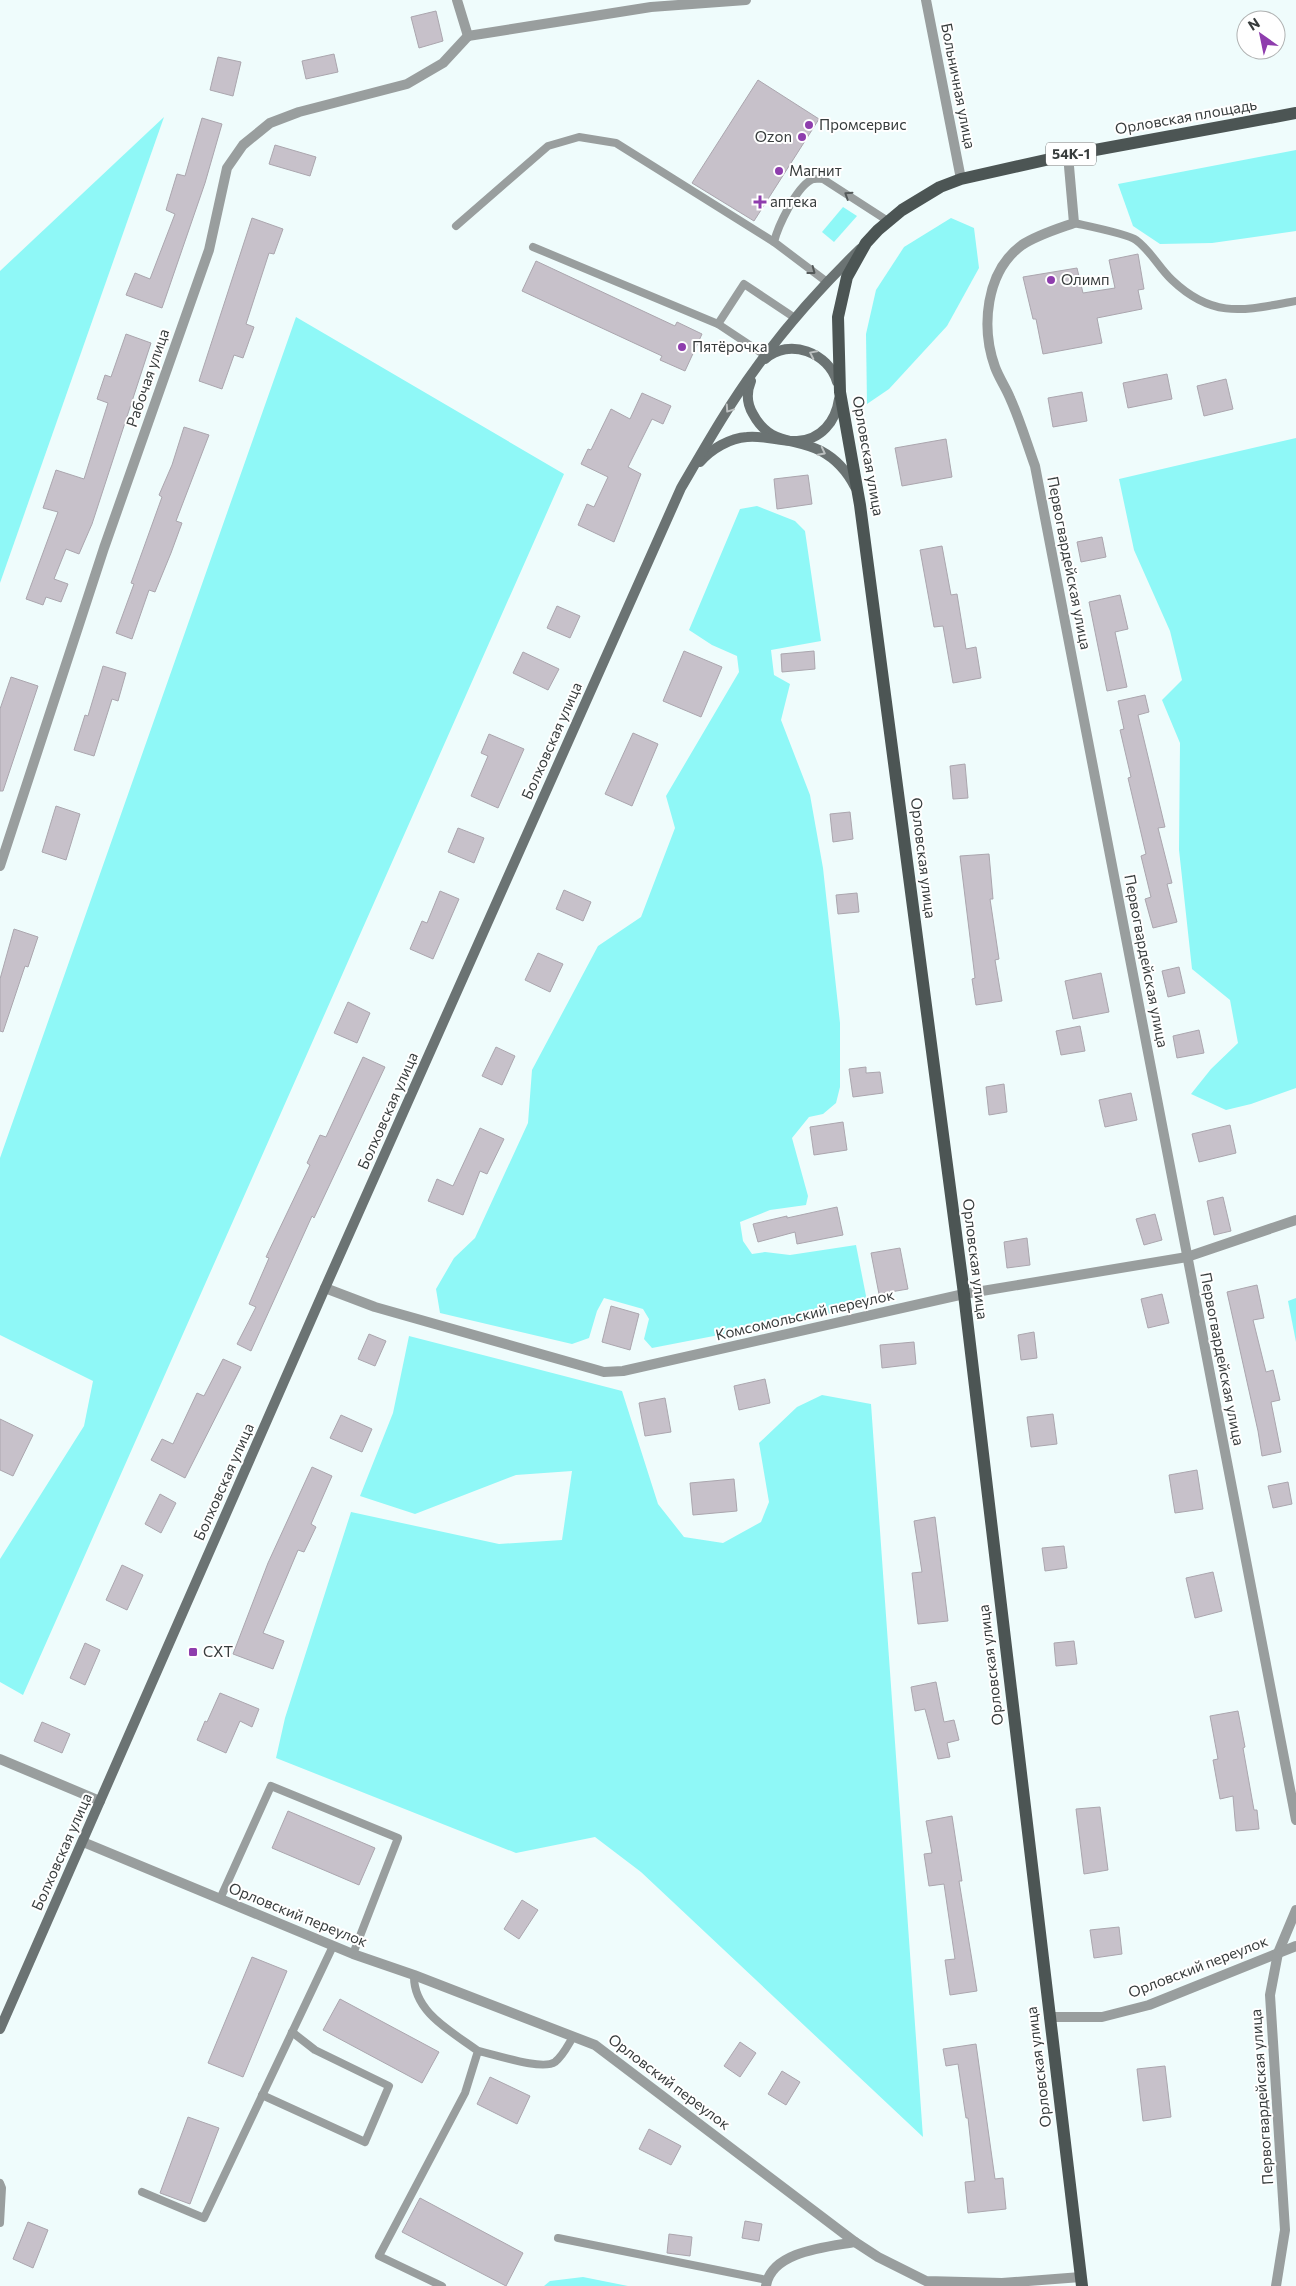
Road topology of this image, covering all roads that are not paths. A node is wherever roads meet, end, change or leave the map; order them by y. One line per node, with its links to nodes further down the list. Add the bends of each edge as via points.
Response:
1 (457, 0): 4 (street)
2 (746, 0): 4 (street, via 651,7)
3 (926, 0): 7 (street, Больничная улица)
4 (468, 36): 24 (street, Рабочая улица, via 443,63 407,84 298,112 270,123 243,145 227,168 209,250 104,548)
5 (1296, 113): 6 (main road, Орловская площадь / 54К-1)
6 (1068, 155): 7 (main road, Орловская площадь / 54К-1); 9 (street)
7 (961, 179): 8 (main road, Орловская площадь / 54К-1, via 940,187)
8 (888, 221): 11 (lane, one-way to 11, via 823,179 812,179 803,186 778,226); 12 (main road, Орловская площадь / 54К-1)
9 (1074, 223): 15 (lane, via 1136,239 1172,280 1195,298 1222,310 1245,310); 26 (street, Первогвардейская улица, via 1021,246 1006,263 994,284 989,304 988,336 995,368 1010,398 1035,466)
10 (456, 226): 11 (lane, via 548,146 579,137 616,143)
11 (774, 242): 14 (lane, one-way to 14)
12 (866, 243): 14 (main road, Болховская улица / 54К-1); 20 (main road, Орловская улица / 54К-1, via 847,277 838,316)
13 (533, 247): 17 (lane)
14 (827, 282): 16 (main road, Болховская улица / 54К-1)
15 (1296, 301)
16 (795, 318): 17 (lane, via 744,284); 18 (main road, Болховская улица / 54К-1)
17 (718, 324): 18 (lane)
18 (766, 356): 19 (main road, Болховская улица / 54К-1)
19 (756, 368): 20 (main road, one-way to 19, via 834,372 823,358 805,350 784,350 769,356); 21 (main road, via 748,390 749,407 759,426); 22 (main road, Болховская улица / 54К-1, one-way to 22)
20 (840, 392): 21 (main road, 54К-1, via 837,412 826,429 796,441); 23 (main road, Орловская улица)
21 (775, 438): 22 (main road, 54К-1, via 747,437 719,446 702,460); 23 (main road, one-way to 23, via 820,450 833,459 844,468)
22 (681, 488): 27 (main road, Болховская улица / 54К-1)
23 (859, 497): 28 (main road, Орловская улица)
24 (0, 866)
25 (1296, 1220): 26 (street, Комсомольский переулок)
26 (1188, 1256): 28 (street, Комсомольский переулок); 31 (street, Первогвардейская улица)
27 (325, 1288): 28 (street, Комсомольский переулок, via 375,1307 604,1372 623,1371); 30 (main road, Болховская улица / 54К-1)
28 (964, 1294): 40 (main road, Орловская улица)
29 (0, 1760): 30 (street)
30 (100, 1802): 32 (main road, Болховская улица / 54К-1)
31 (1296, 1820)
32 (83, 1842): 33 (street, Орловский переулок); 41 (main road, Болховская улица / 54К-1)
33 (220, 1899): 35 (street, Орловский переулок); 38 (lane, via 271,1786 398,1838)
34 (1296, 1910): 37 (street, Первогвардейская улица)
35 (333, 1946): 38 (street, Орловский переулок); 42 (lane)
36 (1296, 1946): 37 (street, Орловский переулок)
37 (1278, 1953): 40 (street, Орловский переулок, via 1148,2005 1102,2016); 54 (street, Первогвардейская улица, via 1270,1995 1285,2230)
38 (353, 1954): 39 (street, Орловский переулок)
39 (414, 1975): 43 (street, Орловский переулок); 44 (lane, via 413,1988 429,2014)
40 (1050, 2017): 51 (main road, Орловская улица)
41 (0, 2029)
42 (292, 2032): 45 (lane); 45 (lane, via 315,2050 389,2086 365,2142)
43 (573, 2036): 44 (lane, via 554,2063 542,2065); 50 (street, Орловский переулок, via 596,2045)
44 (478, 2051): 53 (lane, via 465,2092 379,2256)
45 (262, 2095): 47 (lane, via 204,2218)
46 (0, 2183): 48 (lane)
47 (142, 2192)
48 (0, 2223)
49 (558, 2238): 52 (lane)
50 (855, 2242): 51 (street, Орловский переулок, via 926,2281); 52 (street, via 802,2251 781,2263)
51 (1082, 2282)
52 (766, 2283)
53 (442, 2286)
54 (1276, 2286)

